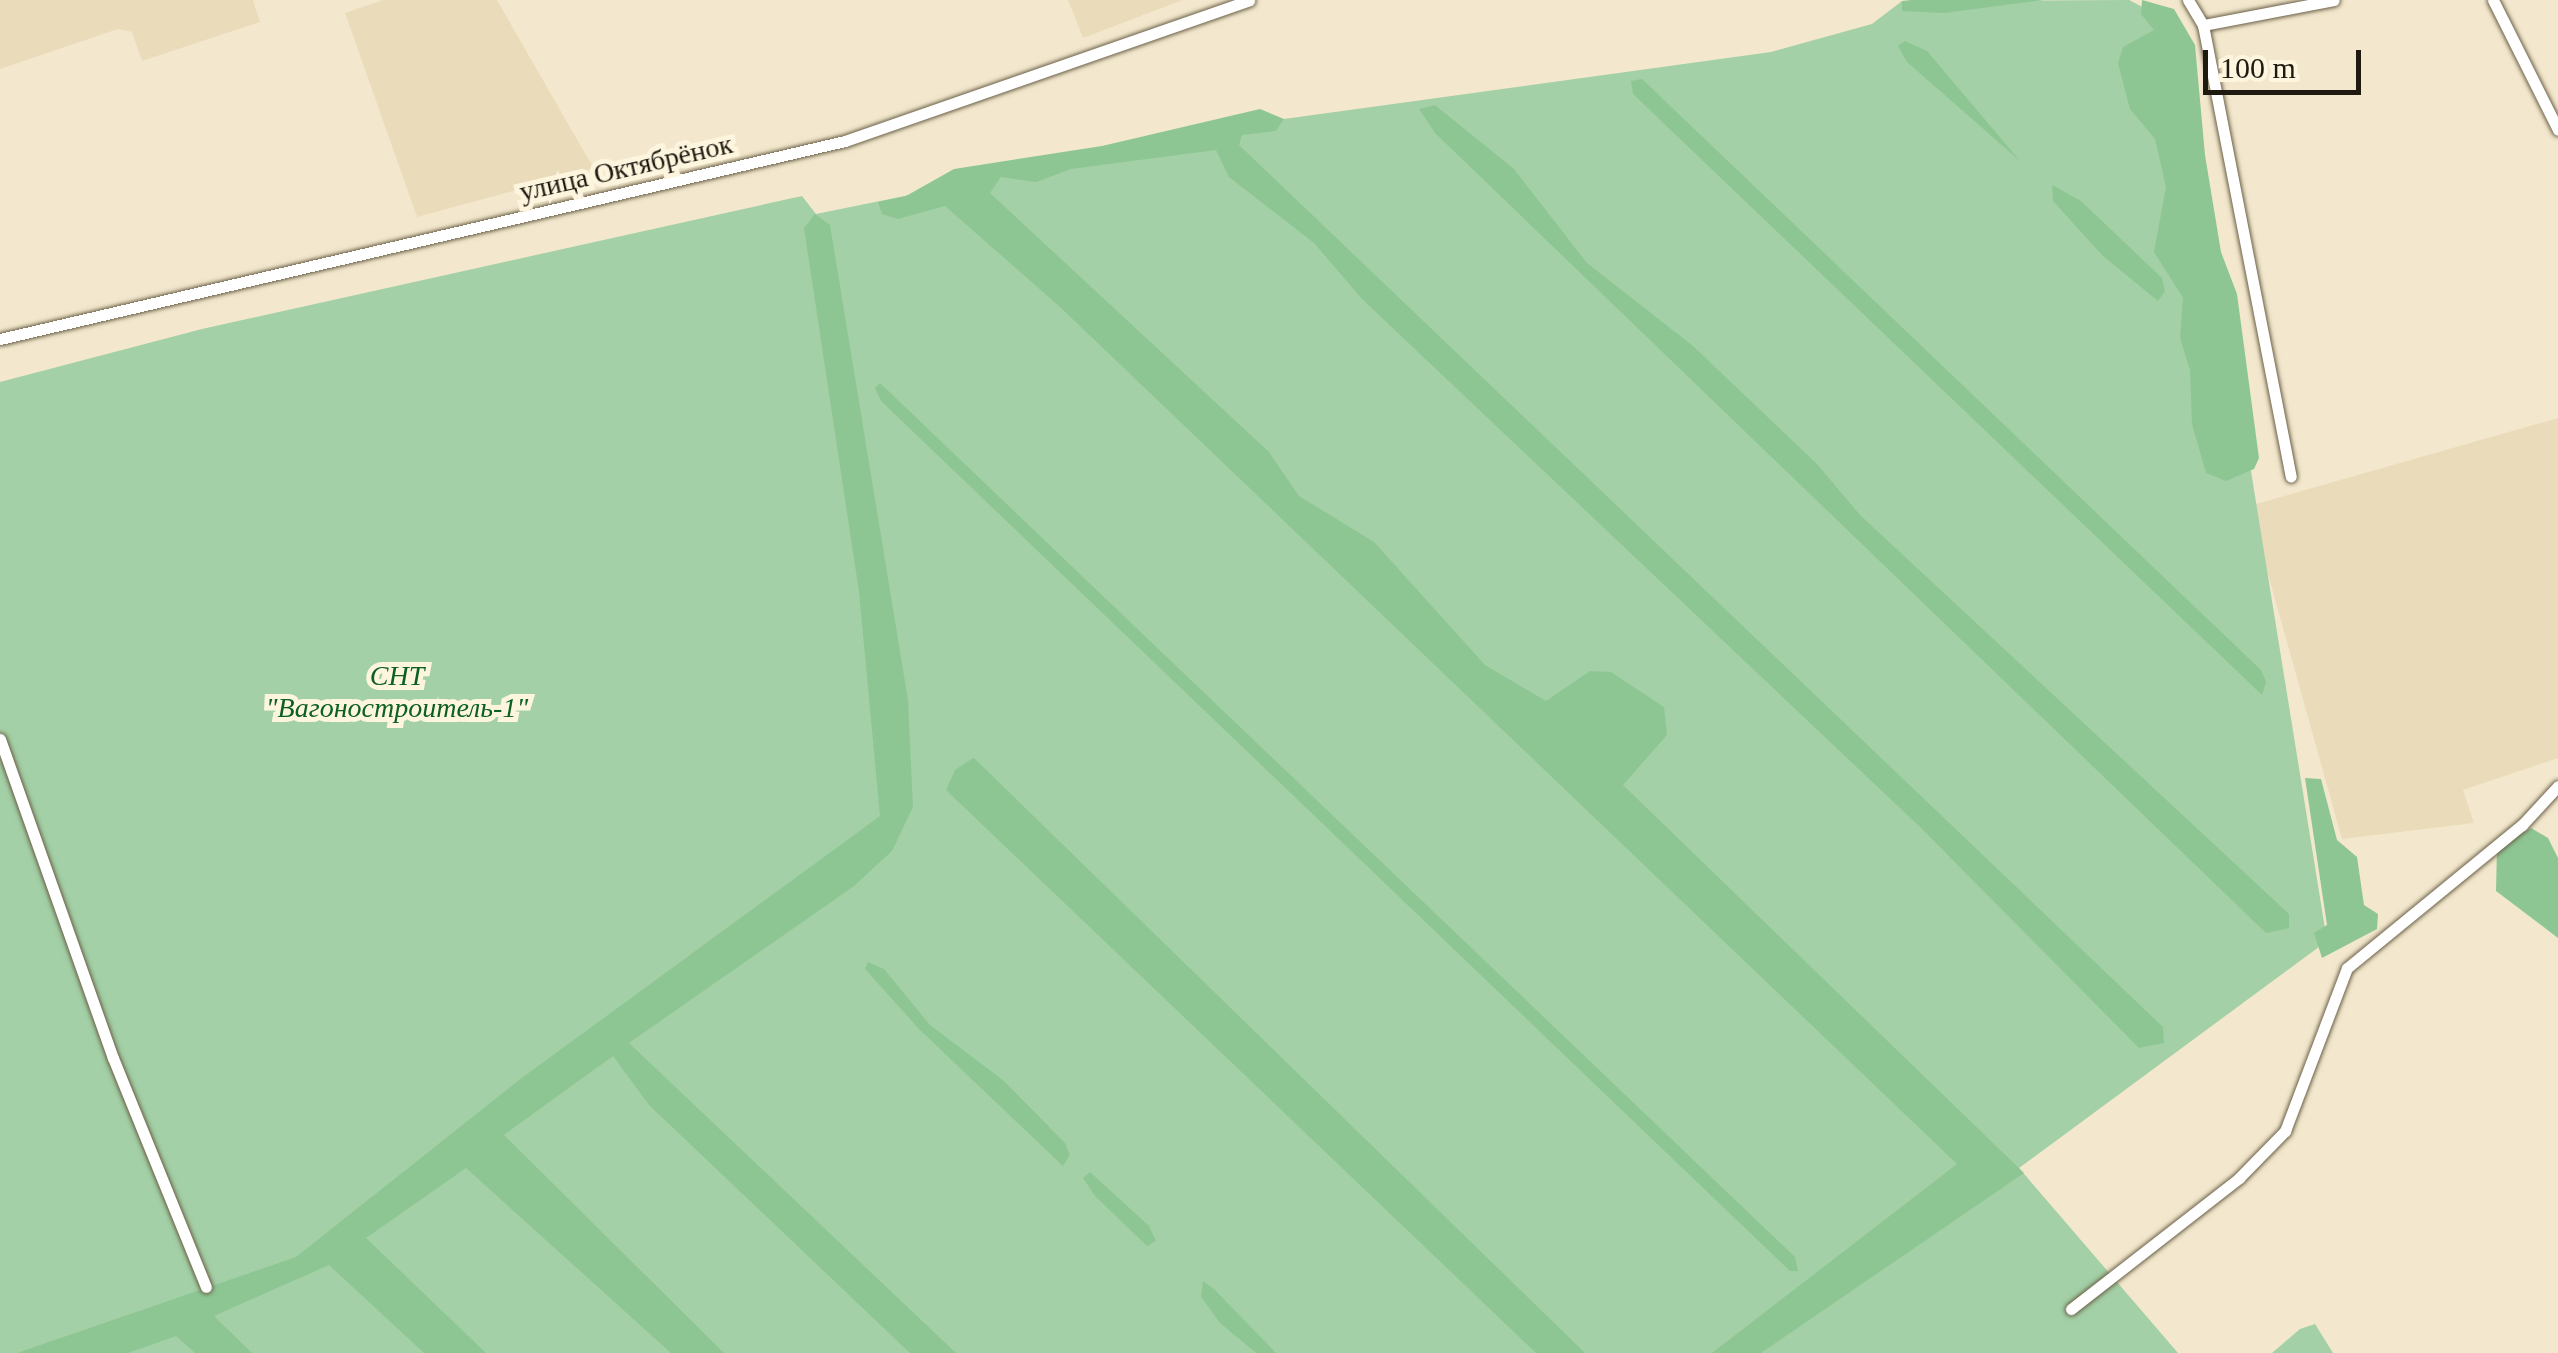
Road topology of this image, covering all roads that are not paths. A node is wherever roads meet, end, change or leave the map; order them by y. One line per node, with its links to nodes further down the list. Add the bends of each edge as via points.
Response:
1 (1249, 0): 7 (street, улица Октябрёнок, via 845,141)
2 (2188, 0): 5 (street)
3 (2334, 0): 5 (street)
4 (2493, 0): 6 (street)
5 (2203, 24): 8 (street)
6 (2558, 130)
7 (0, 339)
8 (2291, 477)
9 (0, 739): 11 (street, via 114,1058)
10 (2558, 786): 12 (street, via 2522,825 2346,968 2294,1118 2239,1178)
11 (206, 1287)
12 (2071, 1309)

